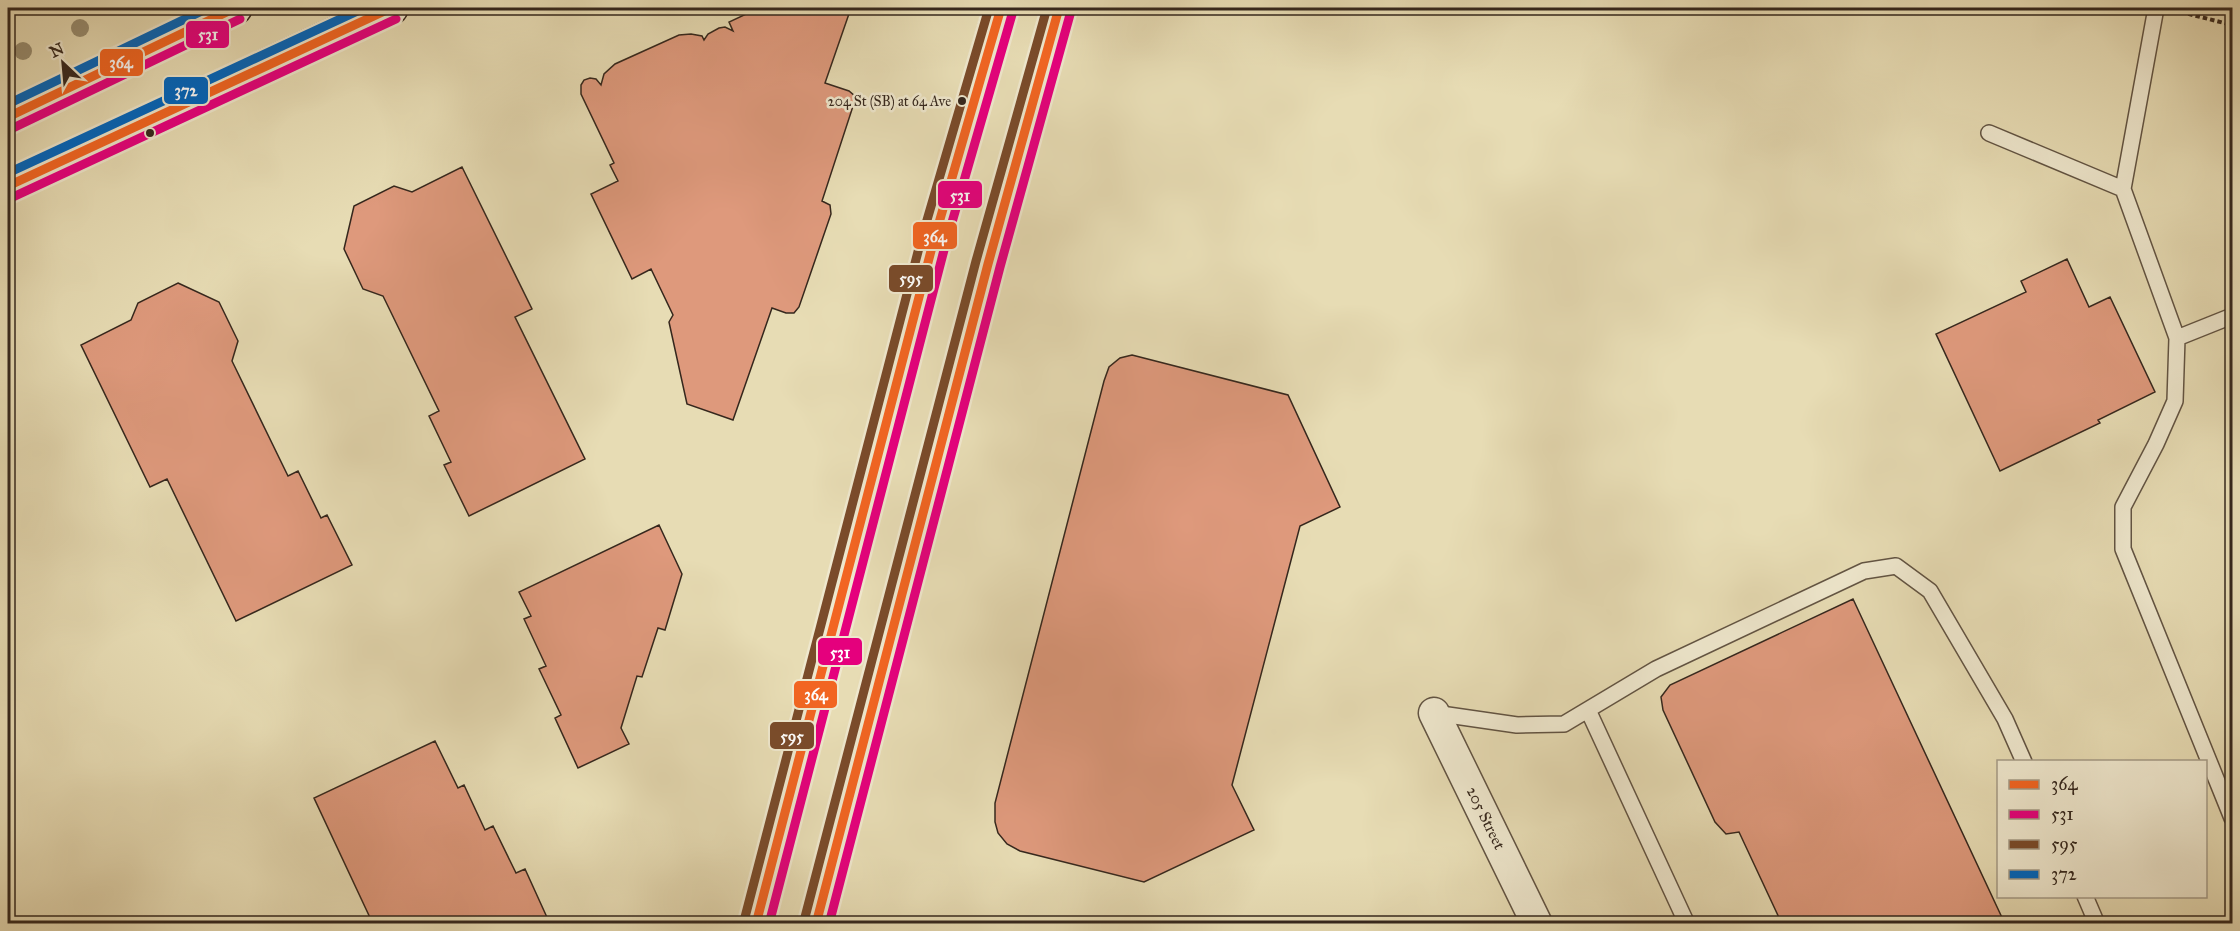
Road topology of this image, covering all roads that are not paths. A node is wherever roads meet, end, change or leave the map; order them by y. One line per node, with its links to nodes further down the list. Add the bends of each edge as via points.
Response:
1 (235, 8): 6 (main road)
2 (391, 8): 8 (main road)
3 (1001, 8): 17 (main road, via 932,247)
4 (1059, 8): 18 (main road)
5 (2156, 8): 9 (lane)
6 (8, 117)
7 (1989, 133): 9 (lane)
8 (8, 186)
9 (2123, 189): 11 (lane)
10 (2232, 315): 11 (lane)
11 (2177, 338): 15 (lane, via 2175,401 2123,507 2123,549)
12 (1588, 710): 13 (lane, via 1564,724 1517,725); 14 (lane, via 1656,669 1864,571 1896,566 1930,591 2005,719); 20 (lane)
13 (1434, 712): 19 (street, 205 Street)
14 (2023, 760)
15 (2232, 818)
16 (2085, 898): 21 (lane)
17 (756, 924)
18 (816, 924)
19 (1537, 924)
20 (1687, 924)
21 (2097, 924)

